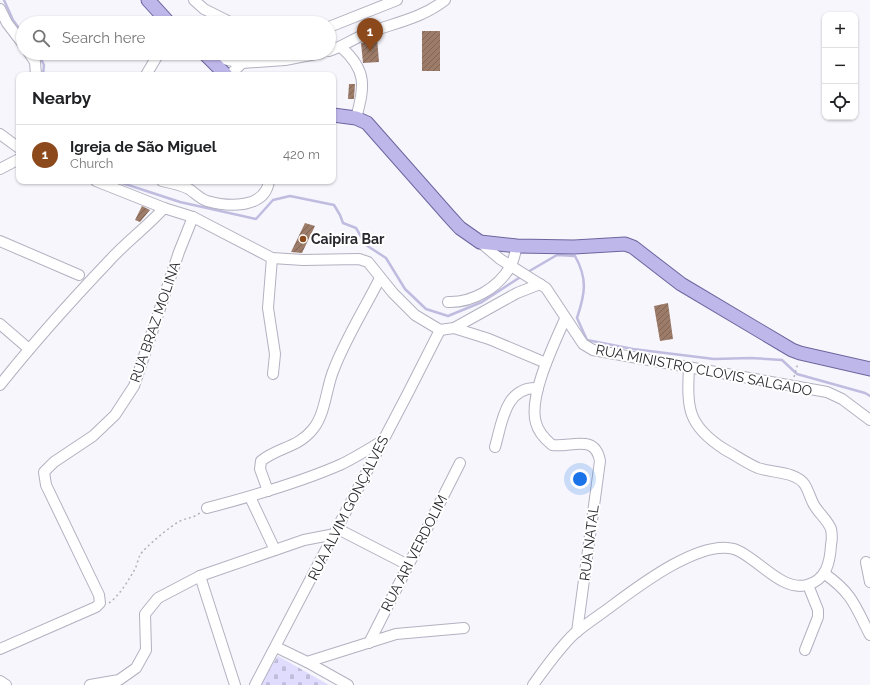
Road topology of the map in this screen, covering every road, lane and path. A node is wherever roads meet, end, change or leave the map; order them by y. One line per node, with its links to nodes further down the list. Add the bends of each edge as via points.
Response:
1 (148, 0): 6 (main road)
2 (194, 0): 7 (street)
3 (397, 0): 8 (street)
4 (445, 0): 10 (street, via 428,12 364,34)
5 (0, 9): 9 (street)
6 (163, 16)
7 (218, 16)
8 (336, 24)
9 (16, 35)
10 (341, 47): 11 (street); 23 (street, via 361,70 362,97)
11 (336, 49)
12 (34, 60): 18 (street)
13 (155, 60): 19 (street)
14 (211, 60): 20 (main road)
15 (233, 60): 17 (street)
16 (285, 60): 17 (street)
17 (242, 62): 21 (street)
18 (36, 72)
19 (148, 72)
20 (223, 72)
21 (233, 72)
22 (336, 115): 23 (main road)
23 (356, 118): 34 (main road, via 367,123 376,132 460,228)
24 (0, 134): 25 (street)
25 (16, 146)
26 (16, 161): 27 (street)
27 (0, 169)
28 (104, 184): 31 (street)
29 (176, 184): 30 (street, via 205,200 224,205 252,202 266,192)
30 (268, 184)
31 (164, 208): 32 (street); 46 (street, via 143,231 110,260)
32 (193, 218): 36 (street); 70 (street, RUA BRAZ MOLINA, via 134,386 115,415 93,436 47,467 44,472 46,485 99,595)
33 (0, 241): 38 (street)
34 (480, 242): 35 (main road); 37 (street, RUA MINISTRO CLOVIS SALGADO, via 492,254)
35 (517, 246): 37 (street); 50 (main road, via 574,247 625,244 633,247 681,284 792,350)
36 (272, 258): 39 (street, via 359,259 368,262); 51 (street, via 268,308 275,354)
37 (513, 267): 40 (street, RUA MINISTRO CLOVIS SALGADO); 41 (street, via 482,294 460,303)
38 (79, 275)
39 (380, 278): 45 (street, via 415,315); 59 (street, via 334,368 314,428 304,439 261,461 260,469)
40 (537, 282): 42 (street, RUA MINISTRO CLOVIS SALGADO, via 551,294); 44 (street)
41 (448, 302)
42 (565, 319): 48 (street, RUA NATAL); 49 (street, RUA MINISTRO CLOVIS SALGADO, via 583,344 593,350)
43 (0, 324): 46 (street)
44 (454, 328): 45 (street); 48 (street)
45 (440, 330): 56 (street, RUA ALVIM GONÇALVES)
46 (29, 349): 53 (street)
47 (798, 361): 52 (path)
48 (546, 363): 54 (street, RUA NATAL)
49 (689, 367): 55 (street, RUA MINISTRO CLOVIS SALGADO, via 827,392 842,399); 66 (street, via 688,402 702,432 732,454 758,468 797,478 806,486 814,505 830,529 831,555)
50 (870, 369)
51 (273, 374)
52 (794, 378)
53 (0, 385)
54 (538, 388): 57 (street, via 522,390 511,401); 72 (street, RUA NATAL, via 536,424 548,442 558,446 588,444 599,454)
55 (870, 420)
56 (382, 441): 59 (street, via 343,464); 62 (street, RUA ALVIM GONÇALVES)
57 (495, 447)
58 (460, 463): 65 (street, RUA ARI VERDOLIM)
59 (268, 491): 60 (street)
60 (250, 497): 61 (street); 63 (street)
61 (208, 508): 70 (path, via 168,528 140,555 136,568 116,597 107,604)
62 (336, 531): 63 (street); 65 (street); 75 (street, RUA ALVIM GONÇALVES)
63 (275, 550): 67 (street)
64 (866, 562): 68 (street)
65 (408, 565): 74 (street, RUA ARI VERDOLIM)
66 (825, 574): 69 (street); 73 (street, via 842,585)
67 (200, 576): 81 (street, via 158,598 151,605 146,614 146,650 136,668 119,680); 82 (street)
68 (870, 582)
69 (808, 585): 72 (street, via 800,586 780,580 733,549 711,549 679,561 644,582); 77 (street, via 818,616)
70 (100, 602): 76 (street, via 96,607)
71 (464, 628): 74 (street, via 410,632)
72 (576, 632): 85 (street)
73 (870, 635)
74 (368, 643): 78 (street)
75 (276, 647): 78 (street); 83 (street, RUA ALVIM GONÇALVES)
76 (0, 649)
77 (805, 650)
78 (306, 662): 84 (street)
79 (0, 681): 80 (street)
80 (6, 685)
81 (90, 685)
82 (235, 685)
83 (255, 685)
84 (348, 685)
85 (533, 685)

